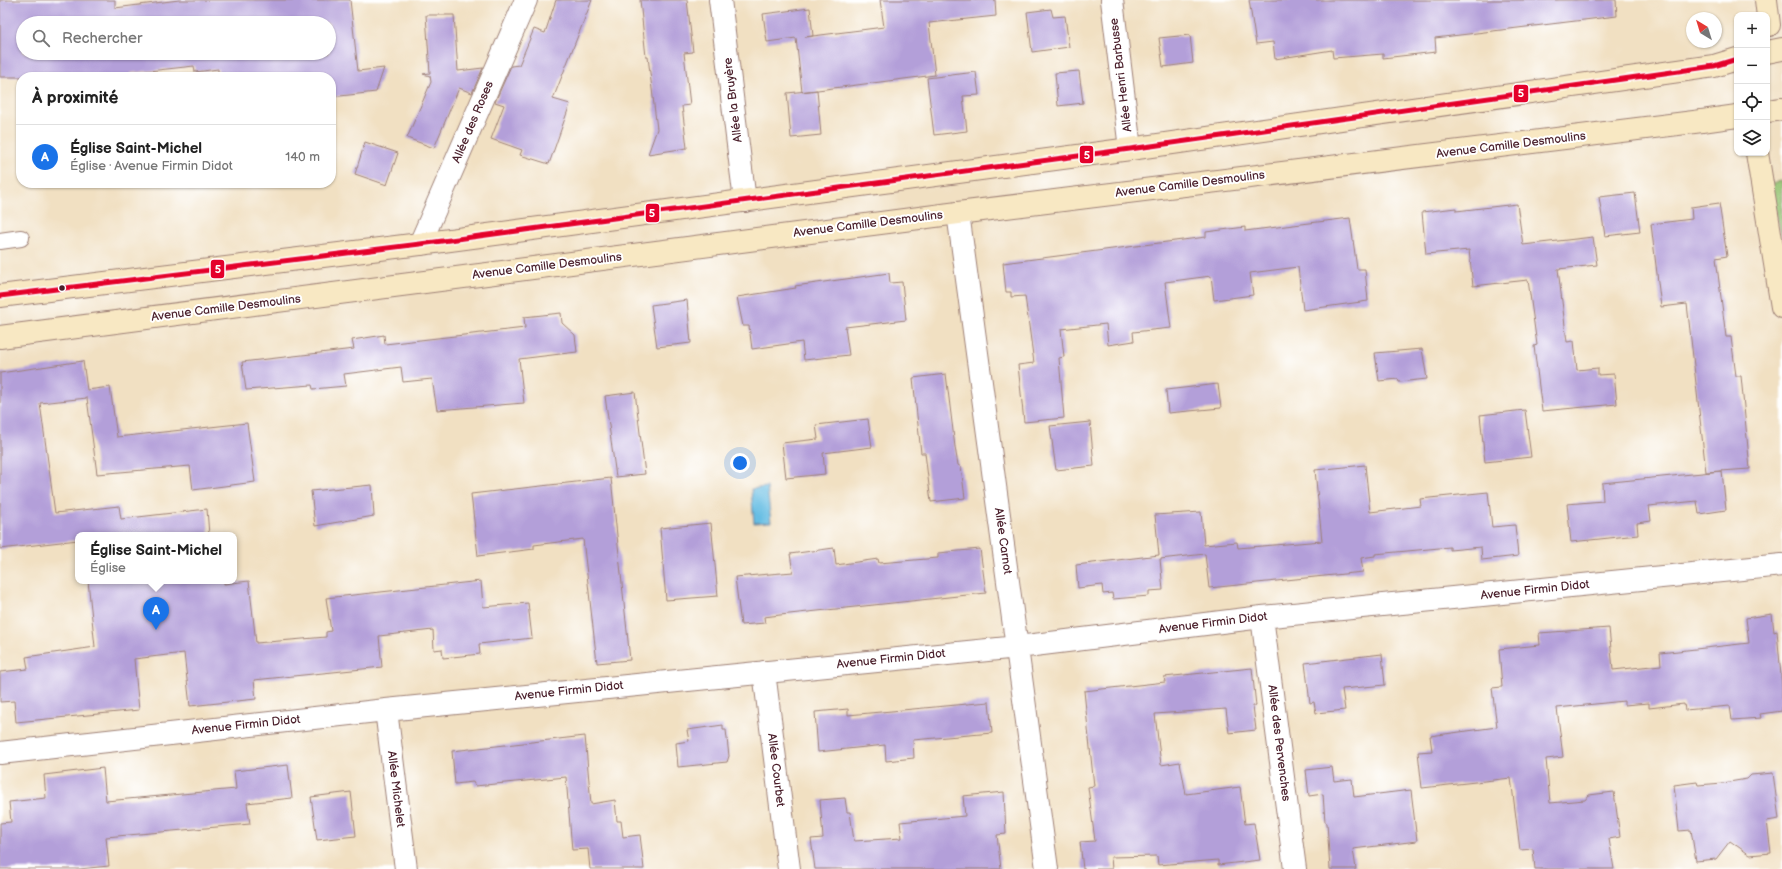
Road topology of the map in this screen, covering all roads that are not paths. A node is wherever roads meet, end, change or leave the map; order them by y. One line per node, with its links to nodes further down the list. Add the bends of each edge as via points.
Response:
1 (526, 0): 18 (street, Allée des Roses)
2 (720, 0): 14 (street, Allée la Bruyère)
3 (1112, 0): 12 (street, Allée Henri Barbusse)
4 (1766, 0): 5 (main road)
5 (1773, 29)
6 (1782, 49): 7 (main road)
7 (1770, 51)
8 (1734, 60): 12 (main road, via 1714,66)
9 (1782, 109): 10 (main road)
10 (1770, 111)
11 (1734, 116): 15 (main road, Avenue Camille Desmoulins)
12 (1130, 149): 14 (main road)
13 (1757, 156): 20 (main road)
14 (745, 200): 18 (main road)
15 (958, 212): 21 (main road, Avenue Camille Desmoulins); 24 (street, Allée Carnot)
16 (21, 238): 17 (lane)
17 (0, 240)
18 (420, 244): 19 (main road)
19 (0, 296)
20 (1782, 307)
21 (0, 337)
22 (1782, 565): 23 (street, Avenue Firmin Didot)
23 (1262, 617): 24 (street, Avenue Firmin Didot); 31 (street, Allée des Pervenches)
24 (1018, 647): 25 (street, Avenue Firmin Didot); 30 (street, Allée Carnot)
25 (764, 672): 26 (street, Avenue Firmin Didot); 29 (street, Allée Courbet)
26 (386, 710): 27 (street, Avenue Firmin Didot); 28 (street, Allée Michelet)
27 (0, 753)
28 (406, 869)
29 (788, 869)
30 (1047, 869)
31 (1295, 869)

